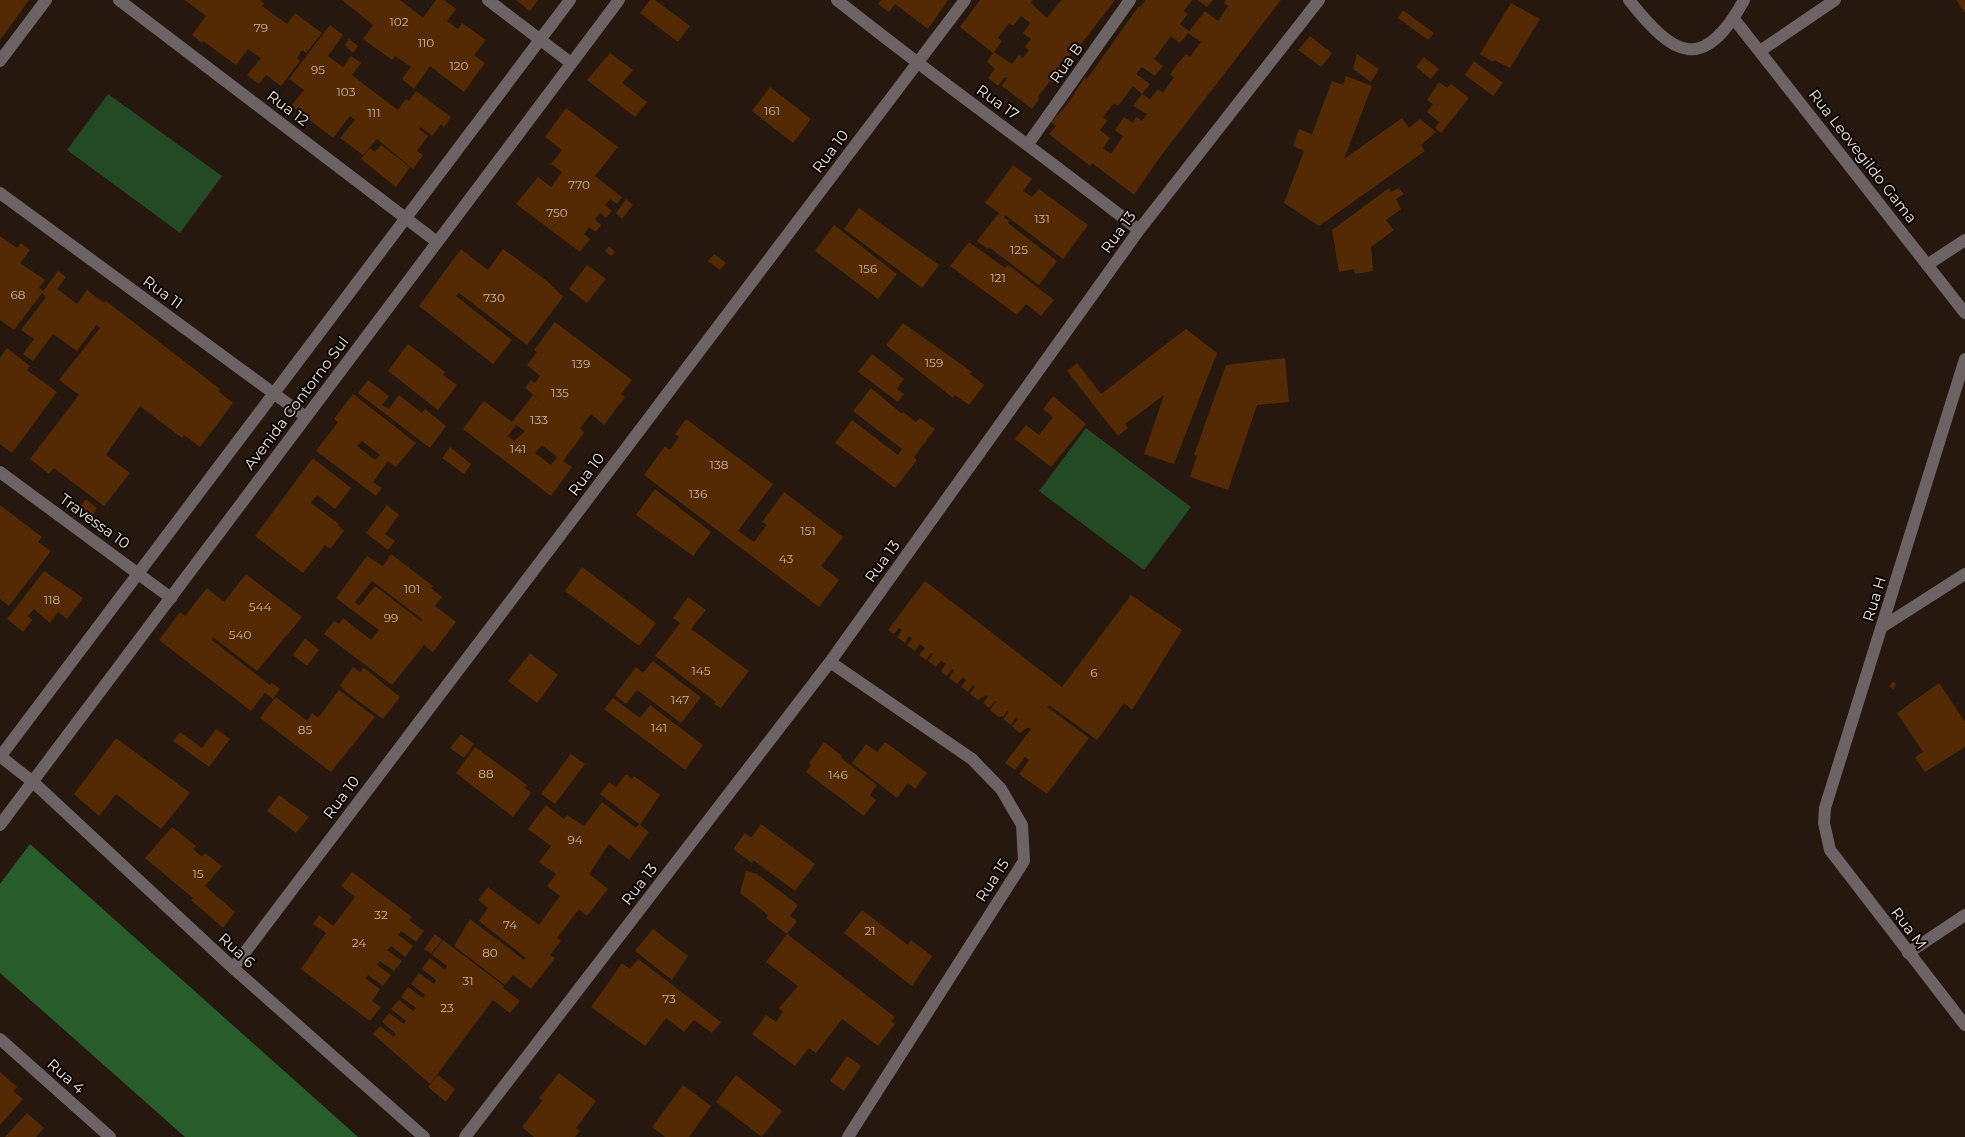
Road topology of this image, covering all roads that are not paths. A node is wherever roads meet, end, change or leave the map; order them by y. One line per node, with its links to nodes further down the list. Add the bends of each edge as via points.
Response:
1 (46, 0): 16 (street)
2 (119, 0): 21 (street, Rua 12)
3 (488, 0): 14 (street)
4 (570, 0): 14 (street, Avenida Contorno Sul)
5 (619, 0): 17 (street, Avenida Contorno Sul)
6 (837, 0): 18 (street, Rua 17)
7 (965, 0): 18 (street, Rua 10)
8 (1130, 0): 19 (street, Rua B)
9 (1319, 0): 22 (street, Rua 13)
10 (1629, 0): 13 (street, via 1664,40 1679,48 1694,50 1709,45)
11 (1744, 0): 13 (street)
12 (1835, 0): 15 (street)
13 (1734, 19): 15 (street, Rua Leovegildo Gama)
14 (540, 40): 17 (street); 21 (street, Avenida Contorno Sul)
15 (1760, 51): 25 (street, Rua Leovegildo Gama)
16 (0, 61)
17 (571, 63): 24 (street, Avenida Contorno Sul)
18 (917, 63): 19 (street, Rua 17); 42 (street, Rua 10)
19 (1028, 144): 22 (street, Rua 17)
20 (0, 193): 28 (street, Rua 11)
21 (407, 218): 24 (street, Rua 12); 28 (street, Avenida Contorno Sul)
22 (1139, 230): 35 (street, Rua 13)
23 (1965, 240): 25 (street)
24 (437, 242): 29 (street, Avenida Contorno Sul)
25 (1927, 265): 26 (street, Rua Leovegildo Gama)
26 (1965, 314)
27 (1965, 359): 34 (street, Rua H)
28 (274, 393): 29 (street, Rua 11); 31 (street, Avenida Contorno Sul)
29 (306, 417): 33 (street, Avenida Contorno Sul)
30 (0, 472): 31 (street, Travessa 10)
31 (138, 572): 33 (street, Travessa 10); 36 (street, Avenida Contorno Sul)
32 (1965, 574): 34 (street)
33 (171, 598): 37 (street, Avenida Contorno Sul)
34 (1882, 627): 39 (street, Rua H, via 1825,808 1824,823)
35 (830, 662): 47 (street, Rua 13); 48 (street, Rua 15, via 972,759 1002,789 1022,825 1024,861)
36 (0, 756): 37 (street, Rua 6)
37 (33, 782): 38 (street, Avenida Contorno Sul); 42 (street, Rua 6)
38 (0, 826)
39 (1830, 850): 41 (street, Rua M)
40 (1965, 916): 41 (street)
41 (1908, 953): 43 (street, Rua M)
42 (233, 968): 46 (street, Rua 6)
43 (1965, 1025)
44 (0, 1040): 45 (street, Rua 4)
45 (110, 1137)
46 (424, 1137)
47 (465, 1137)
48 (848, 1137)

